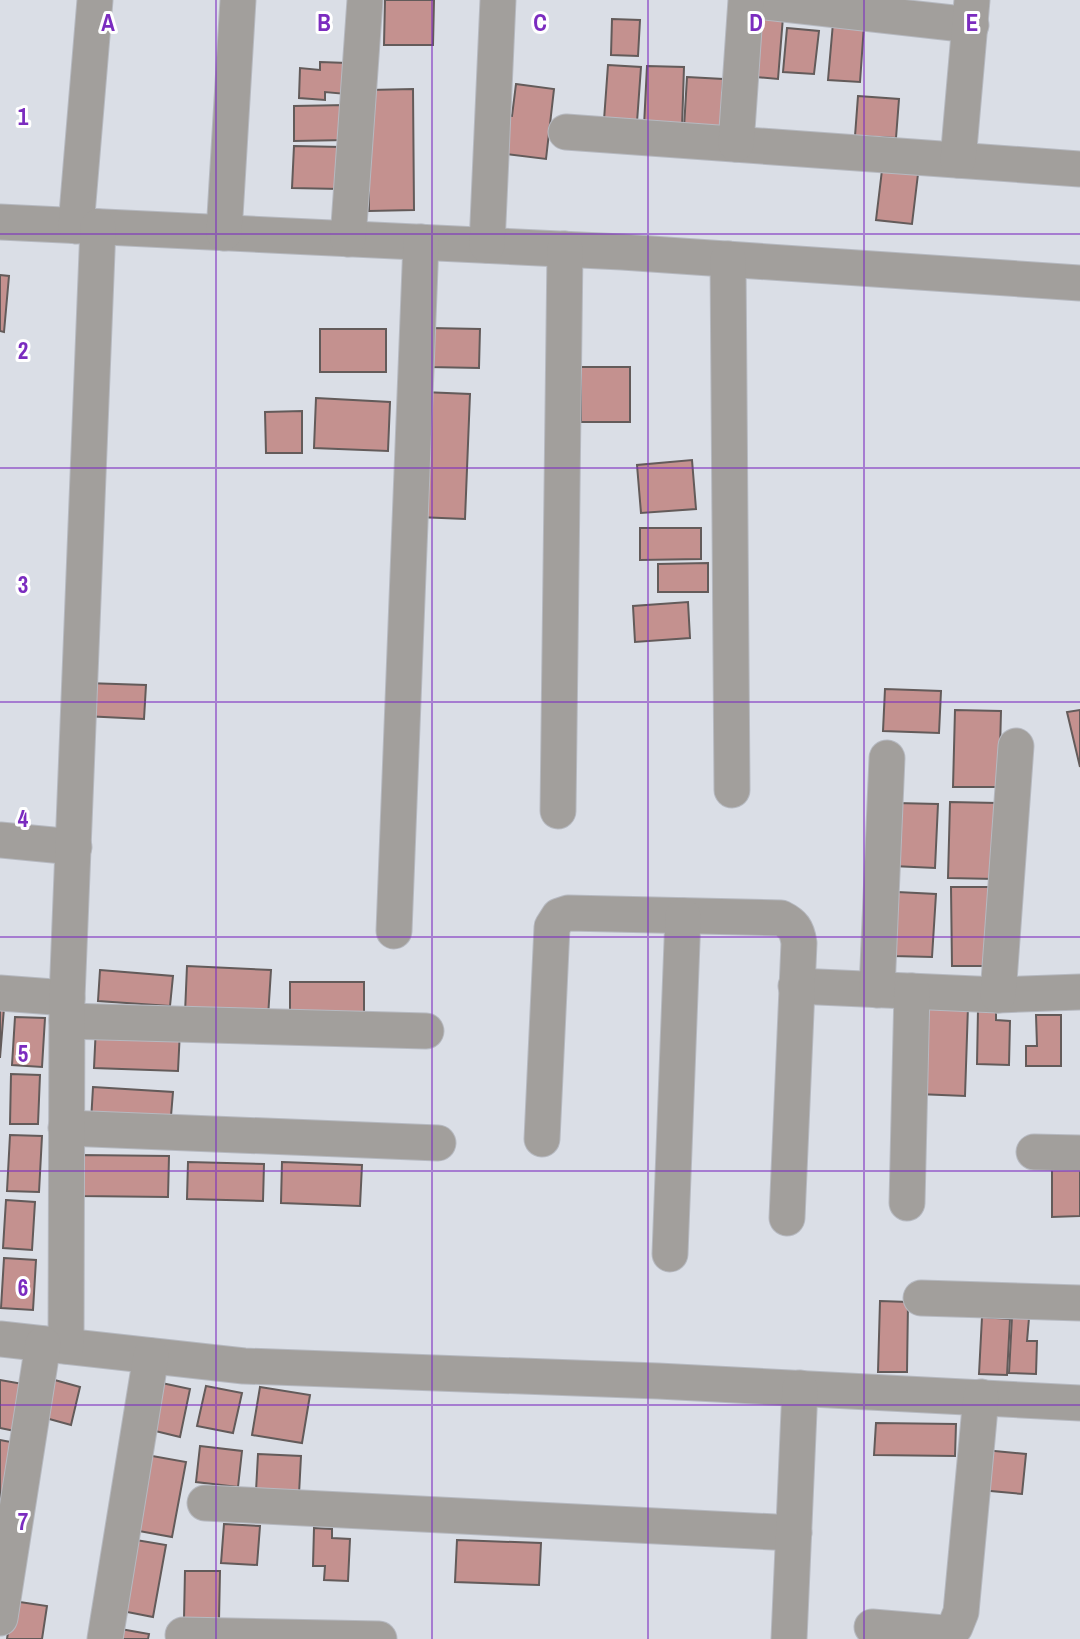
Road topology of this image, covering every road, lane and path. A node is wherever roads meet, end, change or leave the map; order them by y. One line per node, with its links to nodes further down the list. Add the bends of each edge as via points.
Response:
1 (94, 0): 12 (street)
2 (238, 0): 13 (street)
3 (365, 0): 14 (street)
4 (498, 0): 16 (street)
5 (747, 0): 6 (street); 8 (street)
6 (972, 13): 9 (street)
7 (566, 132): 8 (street)
8 (736, 144): 9 (street)
9 (958, 160): 10 (street)
10 (1080, 169)
11 (0, 222): 12 (street)
12 (87, 226): 13 (street); 25 (street)
13 (224, 233): 14 (street)
14 (348, 239): 15 (street)
15 (421, 242): 16 (street); 27 (street)
16 (487, 245): 17 (street)
17 (565, 249): 18 (street); 23 (street)
18 (728, 259): 19 (street); 22 (street)
19 (1080, 283)
20 (1016, 746): 33 (street)
21 (887, 758): 29 (street)
22 (732, 790)
23 (558, 811)
24 (0, 840): 25 (street)
25 (74, 847): 34 (street)
26 (683, 916): 28 (street, via 790,922 799,943); 37 (street, via 568,913 559,916 552,927); 43 (street)
27 (394, 931)
28 (796, 986): 29 (street); 42 (street)
29 (877, 990): 30 (street)
30 (912, 991): 33 (street); 41 (street)
31 (1080, 992): 33 (street)
32 (0, 993): 34 (street)
33 (998, 995)
34 (67, 1009): 35 (street); 36 (street)
35 (426, 1031)
36 (66, 1128): 38 (street); 47 (street)
37 (542, 1139)
38 (438, 1143)
39 (1034, 1152): 40 (street)
40 (1080, 1153)
41 (907, 1203)
42 (787, 1217)
43 (670, 1254)
44 (921, 1298): 45 (street)
45 (1080, 1303)
46 (0, 1339): 47 (street)
47 (54, 1345): 48 (street); 54 (street)
48 (151, 1356): 49 (street, via 244,1366); 57 (street)
49 (800, 1388): 50 (street); 53 (street)
50 (981, 1397): 51 (street); 55 (street, via 961,1612 955,1626 944,1633)
51 (1080, 1403)
52 (205, 1503): 53 (street)
53 (794, 1532): 59 (street)
54 (0, 1618)
55 (872, 1627)
56 (183, 1635): 58 (street)
57 (105, 1639)
58 (378, 1639)
59 (789, 1639)

